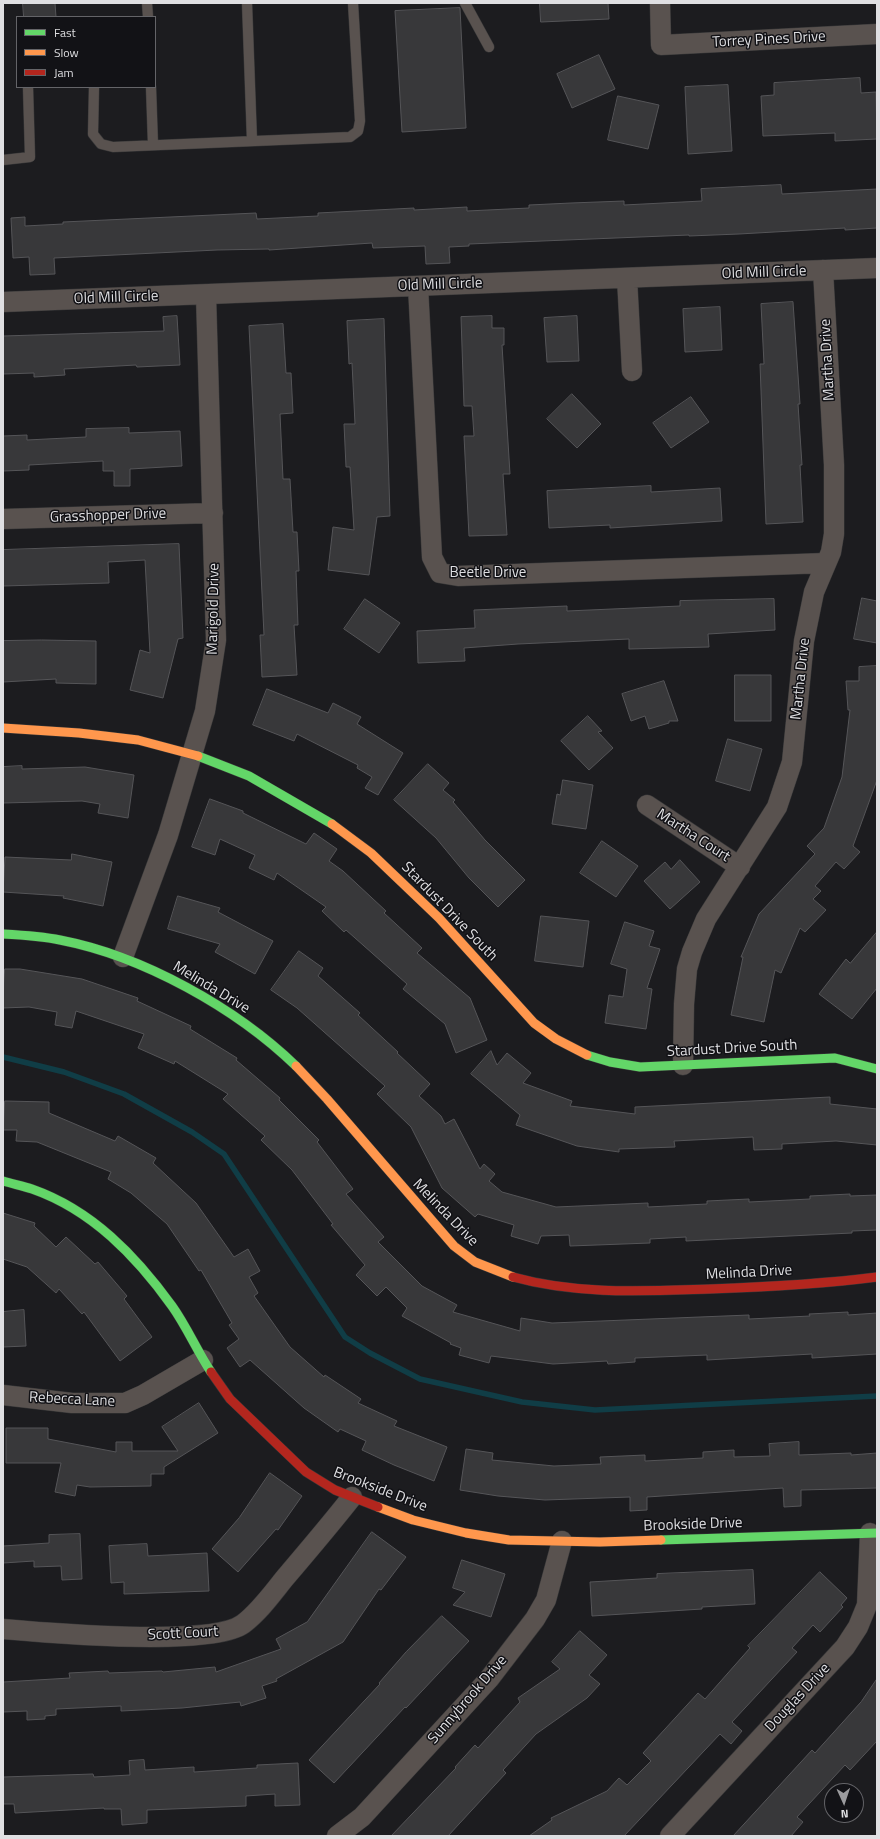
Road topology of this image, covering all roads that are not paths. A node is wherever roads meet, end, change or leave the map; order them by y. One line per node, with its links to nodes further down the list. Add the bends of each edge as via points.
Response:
1 (147, 3): 6 (lane)
2 (247, 3): 12 (lane)
3 (352, 3): 12 (lane, via 360,120 358,132 350,137)
4 (465, 3): 8 (lane)
5 (660, 3): 7 (street, Torrey Pines Drive, via 662,45)
6 (148, 16)
7 (877, 34)
8 (489, 47)
9 (28, 88): 14 (lane, via 30,157)
10 (94, 88): 13 (lane, via 93,134 101,144 113,147)
11 (151, 88): 13 (lane)
12 (252, 141): 13 (lane)
13 (153, 145)
14 (3, 160)
15 (877, 268): 16 (street, Old Mill Circle)
16 (823, 270): 17 (street, Old Mill Circle); 24 (street, Martha Drive, via 834,465 834,534)
17 (627, 278): 18 (street, Old Mill Circle); 21 (street)
18 (418, 286): 19 (street, Old Mill Circle); 24 (street, Beetle Drive, via 432,557 440,573 466,576)
19 (206, 295): 20 (street, Old Mill Circle); 22 (street, Marigold Drive)
20 (3, 302)
21 (632, 371)
22 (213, 513): 23 (street, Grasshopper Drive); 26 (street, Marigold Drive, via 216,640 205,710)
23 (3, 519)
24 (826, 563): 28 (street, Martha Drive, via 814,592 804,641 792,762 777,807)
25 (3, 728): 26 (street, Stardust Drive South, via 138,740)
26 (193, 754): 30 (street, Marigold Drive, via 168,835); 31 (street, Stardust Drive South, via 250,776 334,825 372,853 438,918 534,1023 556,1039 580,1052 610,1062 640,1067)
27 (646, 805): 28 (street, Martha Court)
28 (740, 867): 31 (street, Martha Drive, via 706,919 687,969)
29 (3, 934): 30 (street, Melinda Drive, via 26,934 61,940)
30 (123, 957): 34 (street, Melinda Drive, via 183,984 270,1042 340,1113 455,1248 473,1262 530,1281 584,1290 707,1290)
31 (683, 1065): 32 (street, Stardust Drive South, via 835,1058)
32 (877, 1069)
33 (3, 1181): 35 (street, Brookside Drive, via 33,1189 66,1205 100,1226 127,1250 173,1307)
34 (877, 1277)
35 (203, 1360): 36 (street, Rebecca Lane, via 125,1403 72,1403); 37 (street, Brookside Drive, via 230,1398 306,1472)
36 (3, 1395)
37 (352, 1497): 39 (street, Brookside Drive, via 413,1520 466,1533 509,1540); 40 (street, Scott Court, via 263,1604 244,1624 234,1629 217,1634 161,1637 55,1634)
38 (873, 1533): 39 (street, Brookside Drive); 42 (street, Douglas Drive, via 867,1605 858,1627 845,1647)
39 (562, 1541): 41 (street, Sunnybrook Drive, via 546,1600 535,1620 489,1679 362,1817)
40 (3, 1629)
41 (337, 1836)
42 (670, 1836)

